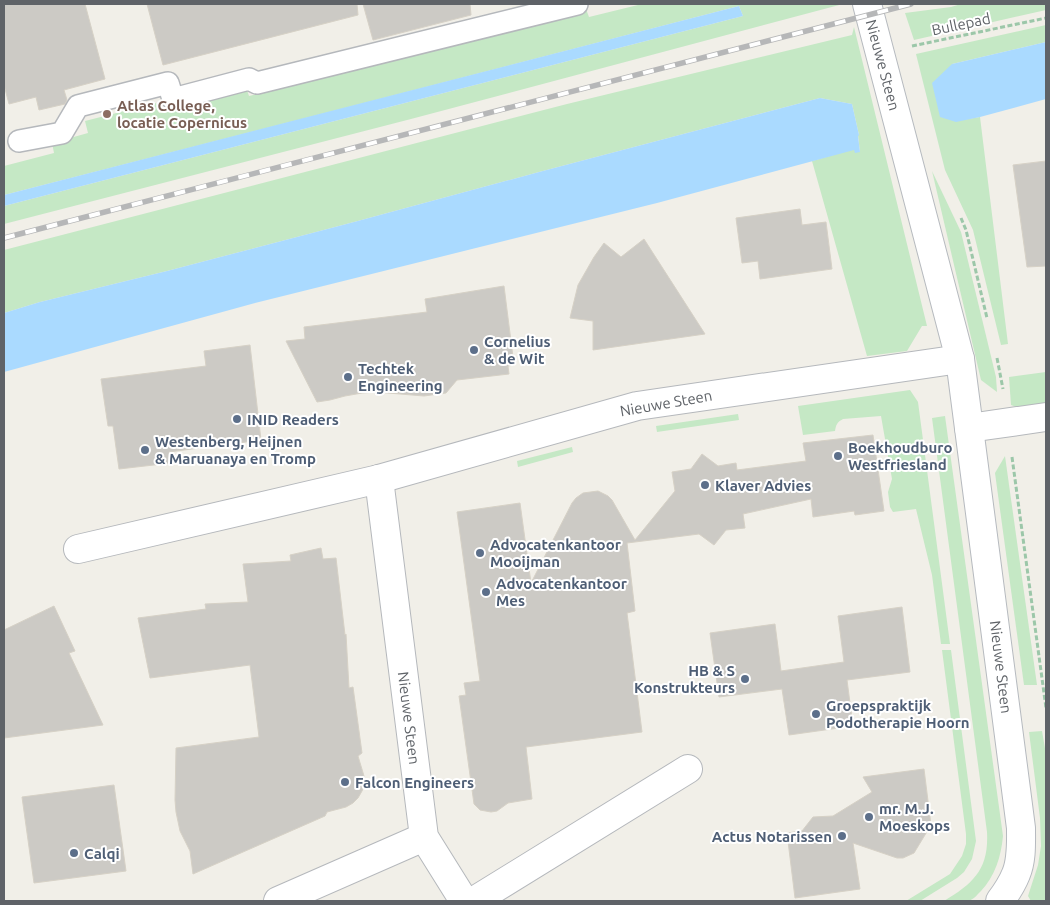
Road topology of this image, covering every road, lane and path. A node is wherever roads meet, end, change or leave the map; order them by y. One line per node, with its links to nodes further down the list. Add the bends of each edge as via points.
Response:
1 (577, 4): 5 (lane, via 257,82 249,79 173,99 168,83 78,106 62,133)
2 (867, 4): 4 (street, Nieuwe Steen)
3 (1046, 18): 4 (path, Bullepad)
4 (880, 52): 6 (street, Nieuwe Steen)
5 (19, 141)
6 (960, 359): 8 (street, Nieuwe Steen); 9 (street, Nieuwe Steen, via 637,406)
7 (1046, 417): 8 (street)
8 (969, 428): 16 (street, Nieuwe Steen, via 1021,828 1017,873)
9 (379, 479): 10 (street, Nieuwe Steen); 12 (street, Nieuwe Steen)
10 (78, 549)
11 (688, 769): 15 (street)
12 (424, 837): 13 (street); 14 (street, Nieuwe Steen)
13 (278, 901)
14 (464, 901)
15 (474, 901)
16 (1000, 901)

